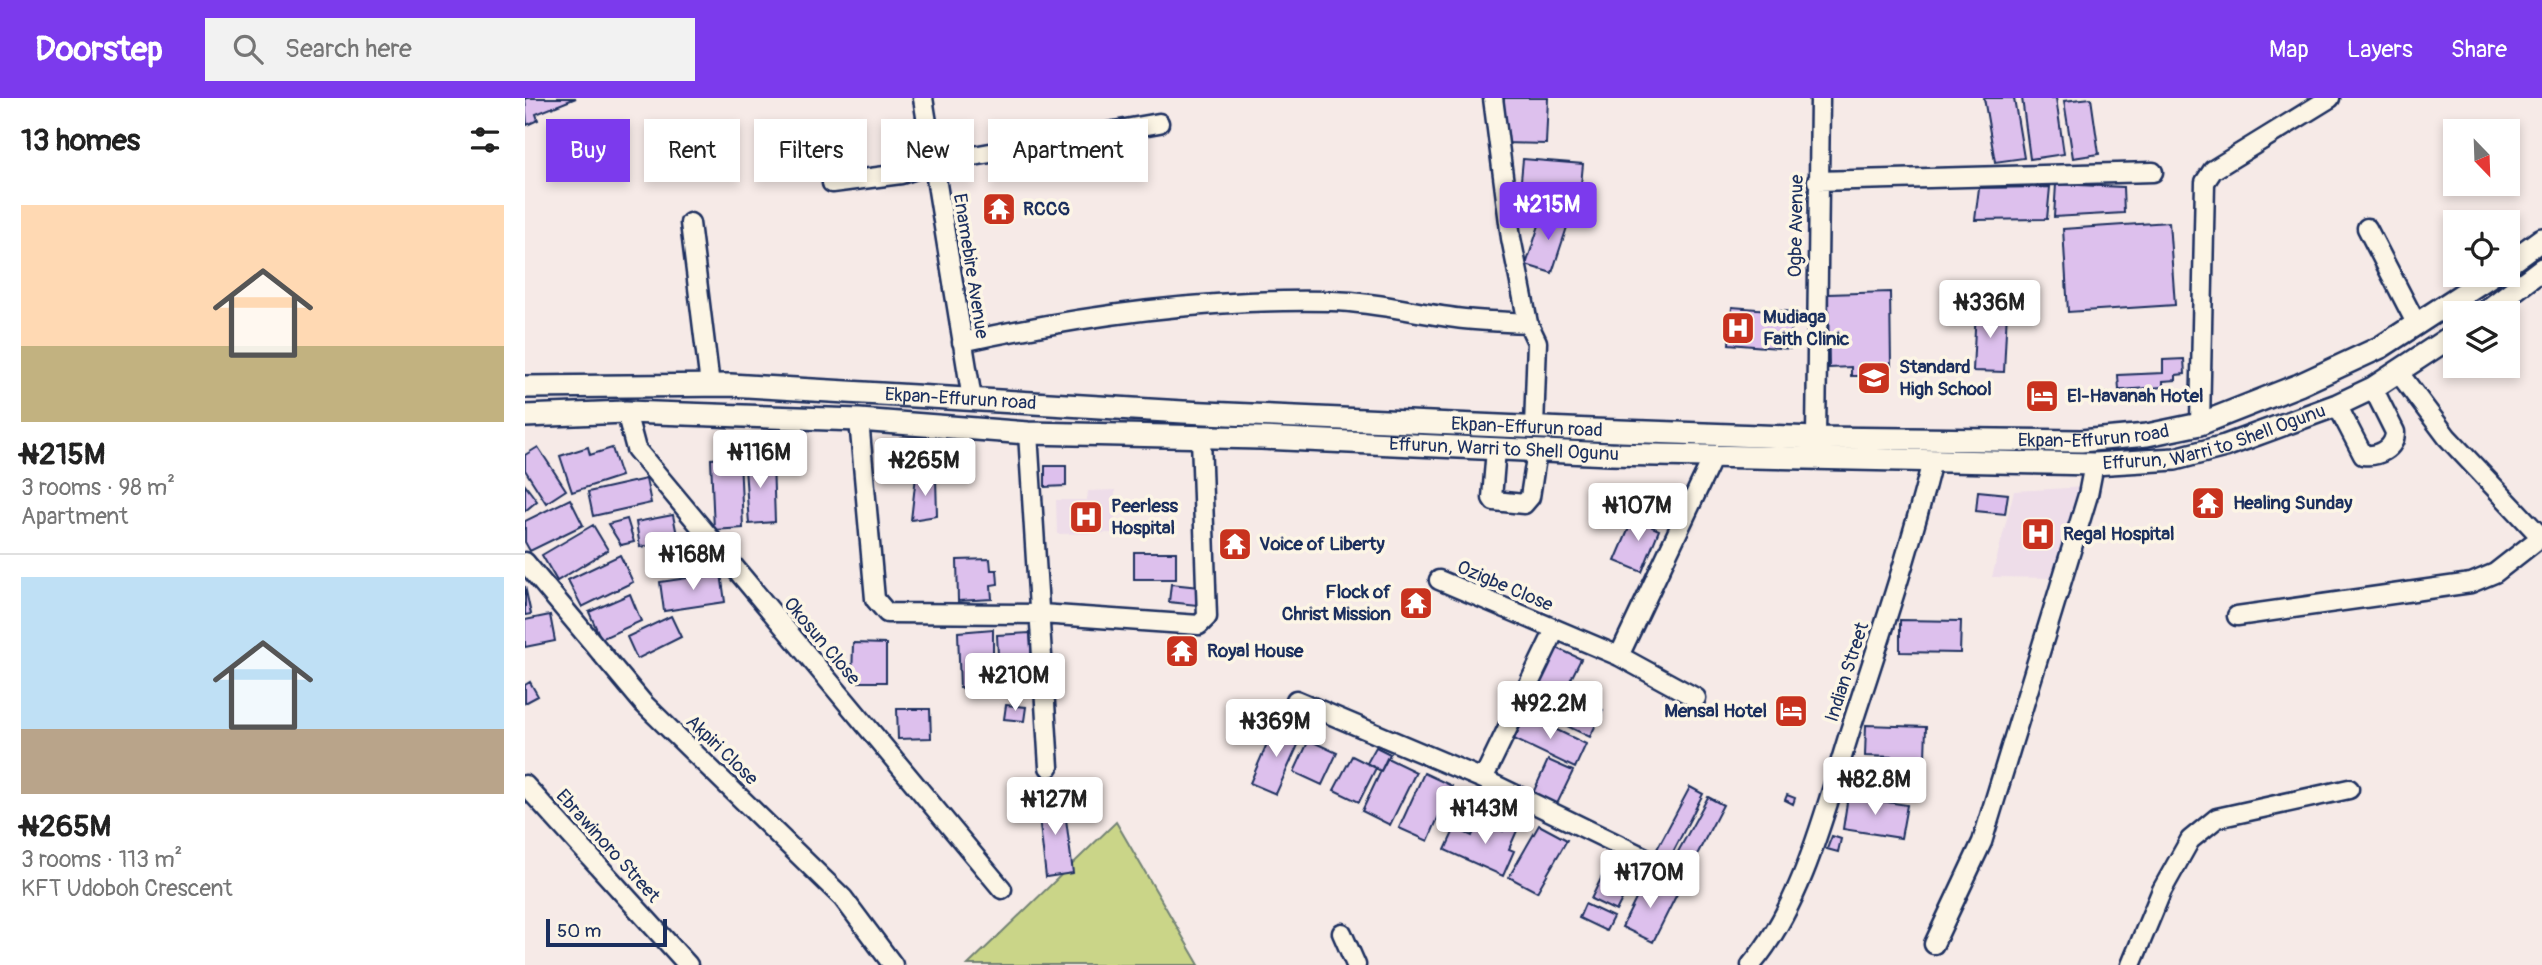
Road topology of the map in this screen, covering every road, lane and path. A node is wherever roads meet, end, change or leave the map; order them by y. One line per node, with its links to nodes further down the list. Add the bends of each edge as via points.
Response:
1 (923, 98): 5 (street, Enamebire Avenue)
2 (1493, 98): 20 (street, via 1511,238)
3 (1819, 98): 10 (street, Ogbe Avenue)
4 (2330, 98): 33 (street, via 2213,170 2205,182)
5 (927, 119)
6 (1159, 123): 7 (street)
7 (974, 156)
8 (2153, 172): 10 (street)
9 (881, 177): 12 (street)
10 (1817, 181): 37 (street, Ogbe Avenue)
11 (937, 182): 22 (street, Enamebire Avenue)
12 (832, 183)
13 (690, 223): 25 (street)
14 (2367, 228): 21 (street)
15 (2542, 239): 16 (main road)
16 (2520, 255)
17 (2542, 269): 19 (main road)
18 (2474, 287): 21 (main road, Ekpan-Effurun road)
19 (2500, 301)
20 (1528, 324): 22 (street, via 1335,301 1250,301 1125,310); 34 (street, via 1537,342)
21 (2417, 325): 33 (main road, Ekpan-Effurun road, via 2299,385)
22 (962, 342): 28 (street, Enamebire Avenue)
23 (2443, 342): 24 (main road, Effurun, Warri to Shell Ogunu)
24 (2399, 373): 27 (main road, Effurun, Warri to Shell Ogunu); 43 (street, via 2447,437)
25 (710, 385): 26 (main road, Ekpan-Effurun road); 28 (main road, Ekpan-Effurun road)
26 (525, 387)
27 (2373, 388): 29 (main road, Effurun, Warri to Shell Ogunu); 29 (street, via 2395,432 2388,449 2363,455)
28 (972, 399): 34 (main road, Ekpan-Effurun road)
29 (2337, 405): 42 (main road, Effurun, Warri to Shell Ogunu, via 2175,459)
30 (626, 412): 31 (main road, Effurun, Warri to Shell Ogunu); 32 (main road, Effurun, Warri to Shell Ogunu); 57 (street, Okosun Close, via 636,450)
31 (525, 416)
32 (859, 420): 35 (main road, Effurun, Warri to Shell Ogunu); 46 (street, via 875,599 880,608 887,613)
33 (2200, 424): 37 (main road, Ekpan-Effurun road, via 2081,441)
34 (1534, 427): 37 (main road, Ekpan-Effurun road)
35 (1028, 433): 36 (main road, Effurun, Warri to Shell Ogunu); 46 (street)
36 (1201, 437): 38 (main road, Effurun, Warri to Shell Ogunu); 46 (street, via 1207,617 1188,627)
37 (1816, 438)
38 (1496, 449): 39 (main road, Effurun, Warri to Shell Ogunu); 39 (street, via 1492,498 1524,504 1530,497)
39 (1537, 451): 40 (main road, Effurun, Warri to Shell Ogunu)
40 (1714, 455): 41 (main road, Effurun, Warri to Shell Ogunu); 49 (street)
41 (1932, 461): 42 (main road, Effurun, Warri to Shell Ogunu); 63 (street, Indian Street, via 1814,844 1787,905)
42 (2094, 464): 59 (street, via 1982,842)
43 (2542, 537): 47 (street, via 2495,573 2471,583)
44 (525, 562): 61 (street, Akpiri Close, via 643,703 843,898)
45 (1439, 580): 48 (street, Ozigbe Close)
46 (1041, 614): 52 (street)
47 (2237, 616)
48 (1555, 630): 49 (street, Ozigbe Close); 53 (street, Ozigbe Close)
49 (1619, 656): 50 (street, Ozigbe Close)
50 (1696, 698)
51 (1296, 700): 53 (street)
52 (1049, 767)
53 (1483, 779): 56 (street)
54 (525, 785): 60 (street, Ebrawinoro Street)
55 (2349, 789): 64 (street, via 2217,817 2190,840 2162,890)
56 (1652, 861)
57 (1002, 889)
58 (1342, 933): 62 (street)
59 (1934, 944)
60 (688, 965)
61 (893, 965)
62 (1356, 965)
63 (1751, 965)
64 (2131, 965)

